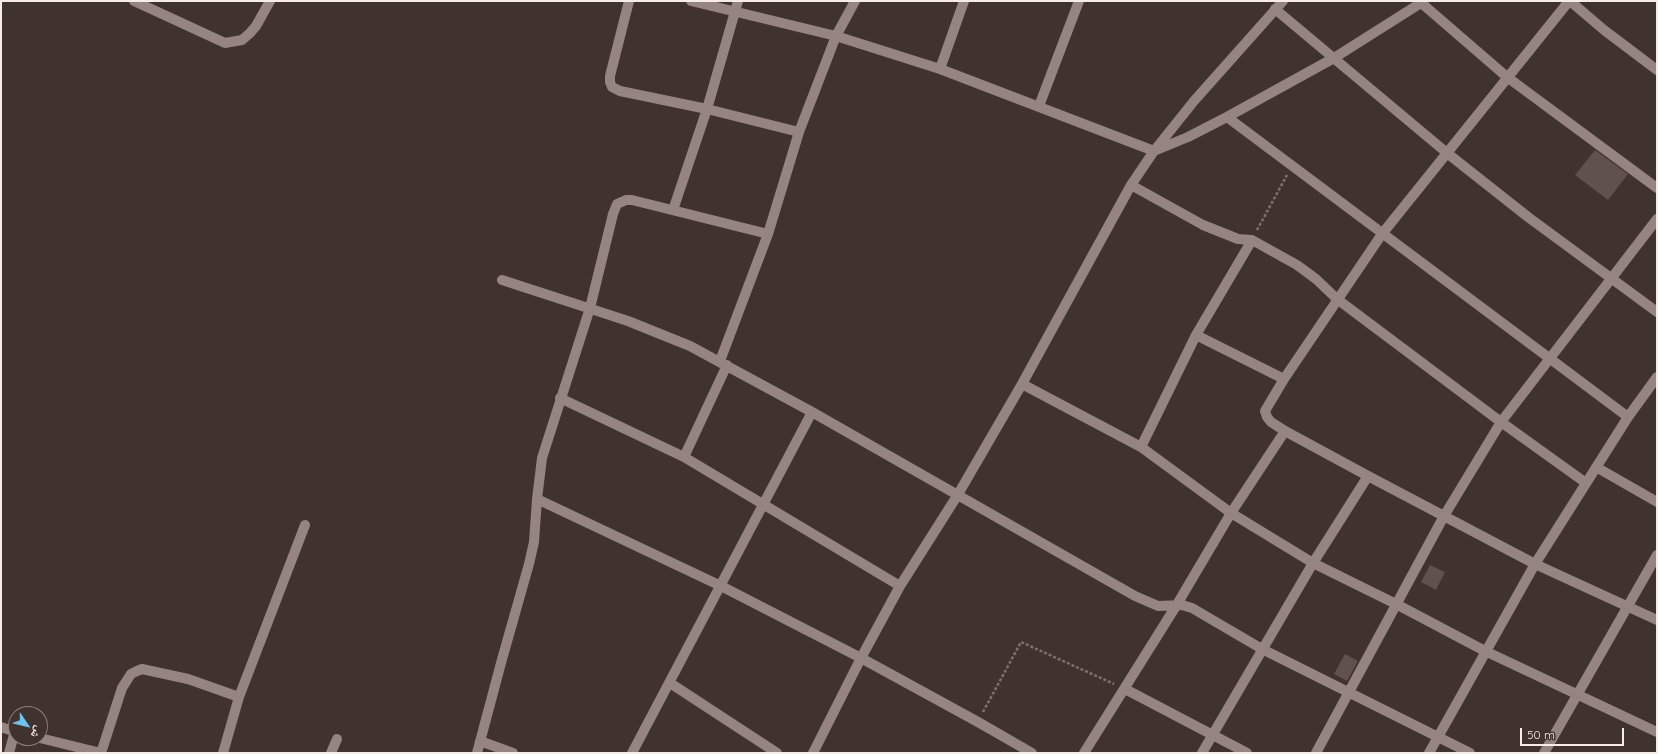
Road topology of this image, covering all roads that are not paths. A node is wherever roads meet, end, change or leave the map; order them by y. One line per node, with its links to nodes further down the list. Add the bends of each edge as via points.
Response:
1 (134, 1): 2 (street, via 225,43 242,40 250,33)
2 (270, 1)
3 (629, 1): 20 (street, via 610,76 612,87 620,91)
4 (691, 1): 13 (street)
5 (738, 1): 13 (street)
6 (855, 1): 14 (street)
7 (964, 1): 17 (street)
8 (1080, 1): 19 (street)
9 (1283, 1): 12 (street)
10 (1569, 1): 16 (street, via 1604,30); 18 (street)
11 (1421, 2): 15 (street); 18 (street)
12 (1275, 9): 15 (street); 23 (street)
13 (734, 12): 14 (street); 20 (street)
14 (836, 36): 17 (street); 22 (street)
15 (1334, 58): 21 (street); 24 (street)
16 (1655, 66)
17 (940, 69): 19 (street)
18 (1507, 77): 24 (street); 26 (street)
19 (1038, 106): 23 (street)
20 (707, 109): 22 (street); 27 (street)
21 (1227, 117): 23 (street); 30 (street)
22 (799, 132): 29 (street)
23 (1154, 151): 25 (street)
24 (1447, 153): 30 (street); 32 (street)
25 (1131, 186): 31 (street, via 1223,234); 42 (street)
26 (1657, 188)
27 (673, 210): 29 (street); 35 (street, via 632,200 617,204)
28 (1657, 219): 32 (street)
29 (768, 234): 39 (street)
30 (1382, 234): 34 (street); 38 (street)
31 (1252, 240): 34 (street, via 1297,265); 37 (street)
32 (1611, 279): 36 (street); 38 (street)
33 (502, 280): 35 (street)
34 (1337, 299): 41 (street); 46 (street)
35 (590, 308): 39 (street, via 658,332); 43 (street)
36 (1657, 312)
37 (1196, 335): 41 (street); 48 (street)
38 (1549, 358): 45 (street); 46 (street)
39 (723, 363): 44 (street); 49 (street)
40 (1657, 377): 45 (street)
41 (1284, 379): 47 (street, via 1266,411 1267,417)
42 (1022, 384): 48 (street); 53 (street)
43 (560, 398): 49 (street); 54 (street, via 542,458)
44 (812, 412): 53 (street); 56 (street)
45 (1628, 417): 50 (street)
46 (1501, 422): 52 (street); 58 (street)
47 (1285, 431): 51 (street); 57 (street)
48 (1141, 447): 57 (street)
49 (684, 457): 56 (street)
50 (1596, 467): 52 (street); 55 (street)
51 (1368, 476): 58 (street); 61 (street)
52 (1586, 482): 62 (street)
53 (957, 496): 64 (street); 66 (street, via 1135,596 1154,605)
54 (537, 499): 63 (street); 82 (street, via 529,564)
55 (1657, 502)
56 (763, 504): 63 (street); 64 (street)
57 (1231, 513): 61 (street); 66 (street)
58 (1444, 516): 62 (street); 65 (street)
59 (305, 525): 76 (street)
60 (1657, 555): 67 (street)
61 (1313, 563): 65 (street); 69 (street)
62 (1535, 564): 67 (street); 70 (street)
63 (721, 586): 71 (street); 72 (street)
64 (900, 586): 71 (street)
65 (1396, 604): 70 (street); 74 (street)
66 (1176, 606): 69 (street, via 1192,608); 73 (street)
67 (1628, 607): 68 (street); 75 (street)
68 (1657, 620)
69 (1262, 649): 74 (street); 78 (street)
70 (1485, 651): 75 (street); 79 (street)
71 (861, 658): 90 (street); 91 (street)
72 (670, 683): 88 (street); 89 (street)
73 (1125, 689): 78 (street); 92 (street)
74 (1348, 693): 79 (street); 95 (street)
75 (1577, 694): 77 (street); 98 (street)
76 (239, 697): 83 (street, via 188,679 142,669 137,671 122,688); 84 (street)
77 (1657, 732)
78 (1213, 735): 93 (street); 94 (street)
79 (1438, 737): 96 (street); 97 (street)
80 (337, 739): 85 (street)
81 (48, 740): 83 (street)
82 (480, 741): 86 (street); 87 (street)
83 (101, 753)
84 (223, 753)
85 (332, 753)
86 (477, 753)
87 (513, 753)
88 (632, 753)
89 (777, 753)
90 (813, 753)
91 (1032, 753)
92 (1084, 753)
93 (1202, 753)
94 (1247, 753)
95 (1316, 753)
96 (1429, 753)
97 (1470, 753)
98 (1544, 753)

